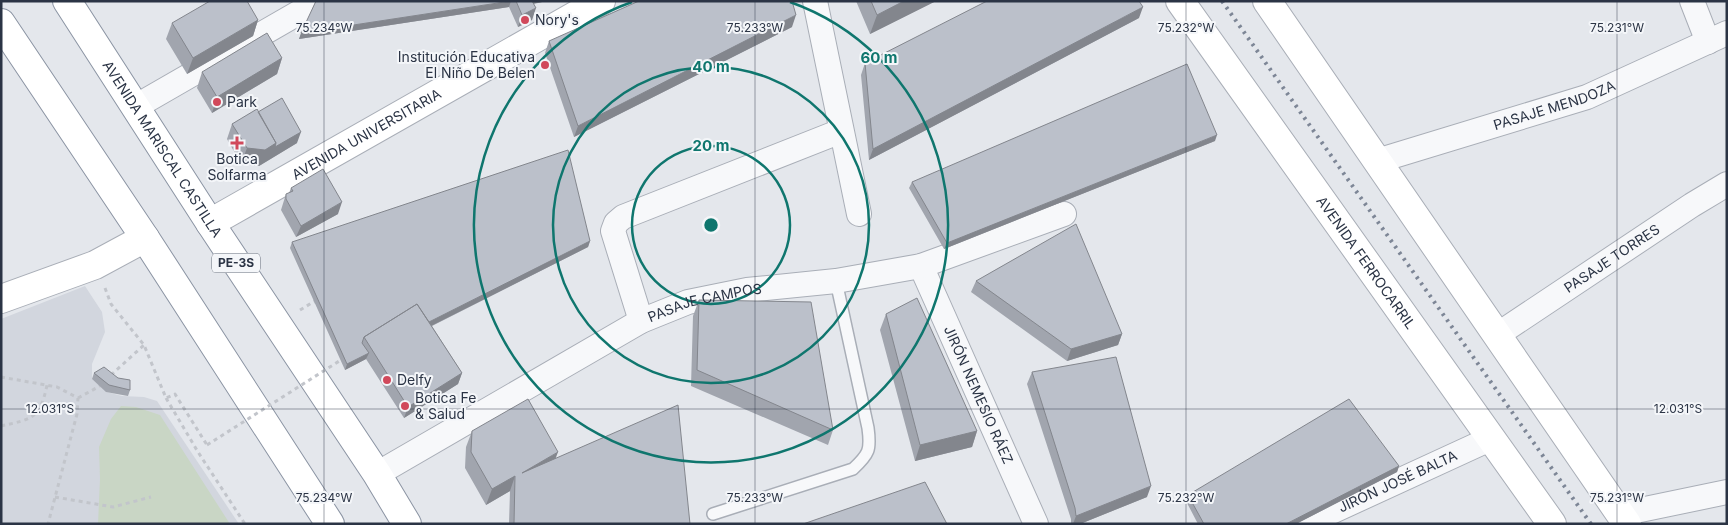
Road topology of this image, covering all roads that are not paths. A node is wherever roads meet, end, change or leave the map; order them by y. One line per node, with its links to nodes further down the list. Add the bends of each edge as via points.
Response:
1 (67, 1): 10 (main road, AVENIDA MARISCAL CASTILLA / PE-3S)
2 (319, 1): 10 (street)
3 (601, 1): 16 (main road, AVENIDA UNIVERSITARIA)
4 (815, 1): 11 (street)
5 (1180, 1): 23 (main road, AVENIDA FERROCARRIL)
6 (1692, 1): 9 (street)
7 (1274, 3): 12 (main road)
8 (1, 23): 17 (main road)
9 (1717, 38): 12 (street, PASAJE MENDOZA, via 1587,96)
10 (134, 107): 16 (main road, AVENIDA MARISCAL CASTILLA / PE-3S)
11 (841, 131): 14 (street); 21 (street, via 623,217 616,223 613,231)
12 (1377, 161): 22 (main road)
13 (1727, 184): 22 (street, PASAJE TORRES)
14 (859, 214)
15 (1064, 214): 18 (street, PASAJE CAMPOS)
16 (210, 224): 24 (main road, AVENIDA MARISCAL CASTILLA / PE-3S)
17 (145, 238): 20 (main road, via 95,265); 28 (main road)
18 (921, 266): 19 (street, PASAJE CAMPOS); 30 (street, JIRÓN NEMESIO RÁEZ)
19 (836, 281): 21 (street, PASAJE CAMPOS, via 747,290 688,302); 26 (lane, via 868,428 870,443 866,457 853,468)
20 (1, 298)
21 (641, 321): 24 (street, PASAJE CAMPOS)
22 (1497, 335): 27 (main road)
23 (1492, 438): 31 (street, JIRÓN JOSÉ BALTA); 32 (main road, AVENIDA FERROCARRIL)
24 (377, 474): 29 (main road, AVENIDA MARISCAL CASTILLA / PE-3S)
25 (1727, 492): 27 (street)
26 (713, 514)
27 (1624, 519)
28 (330, 524)
29 (407, 524)
30 (1036, 524)
31 (1305, 524)
32 (1552, 524)

